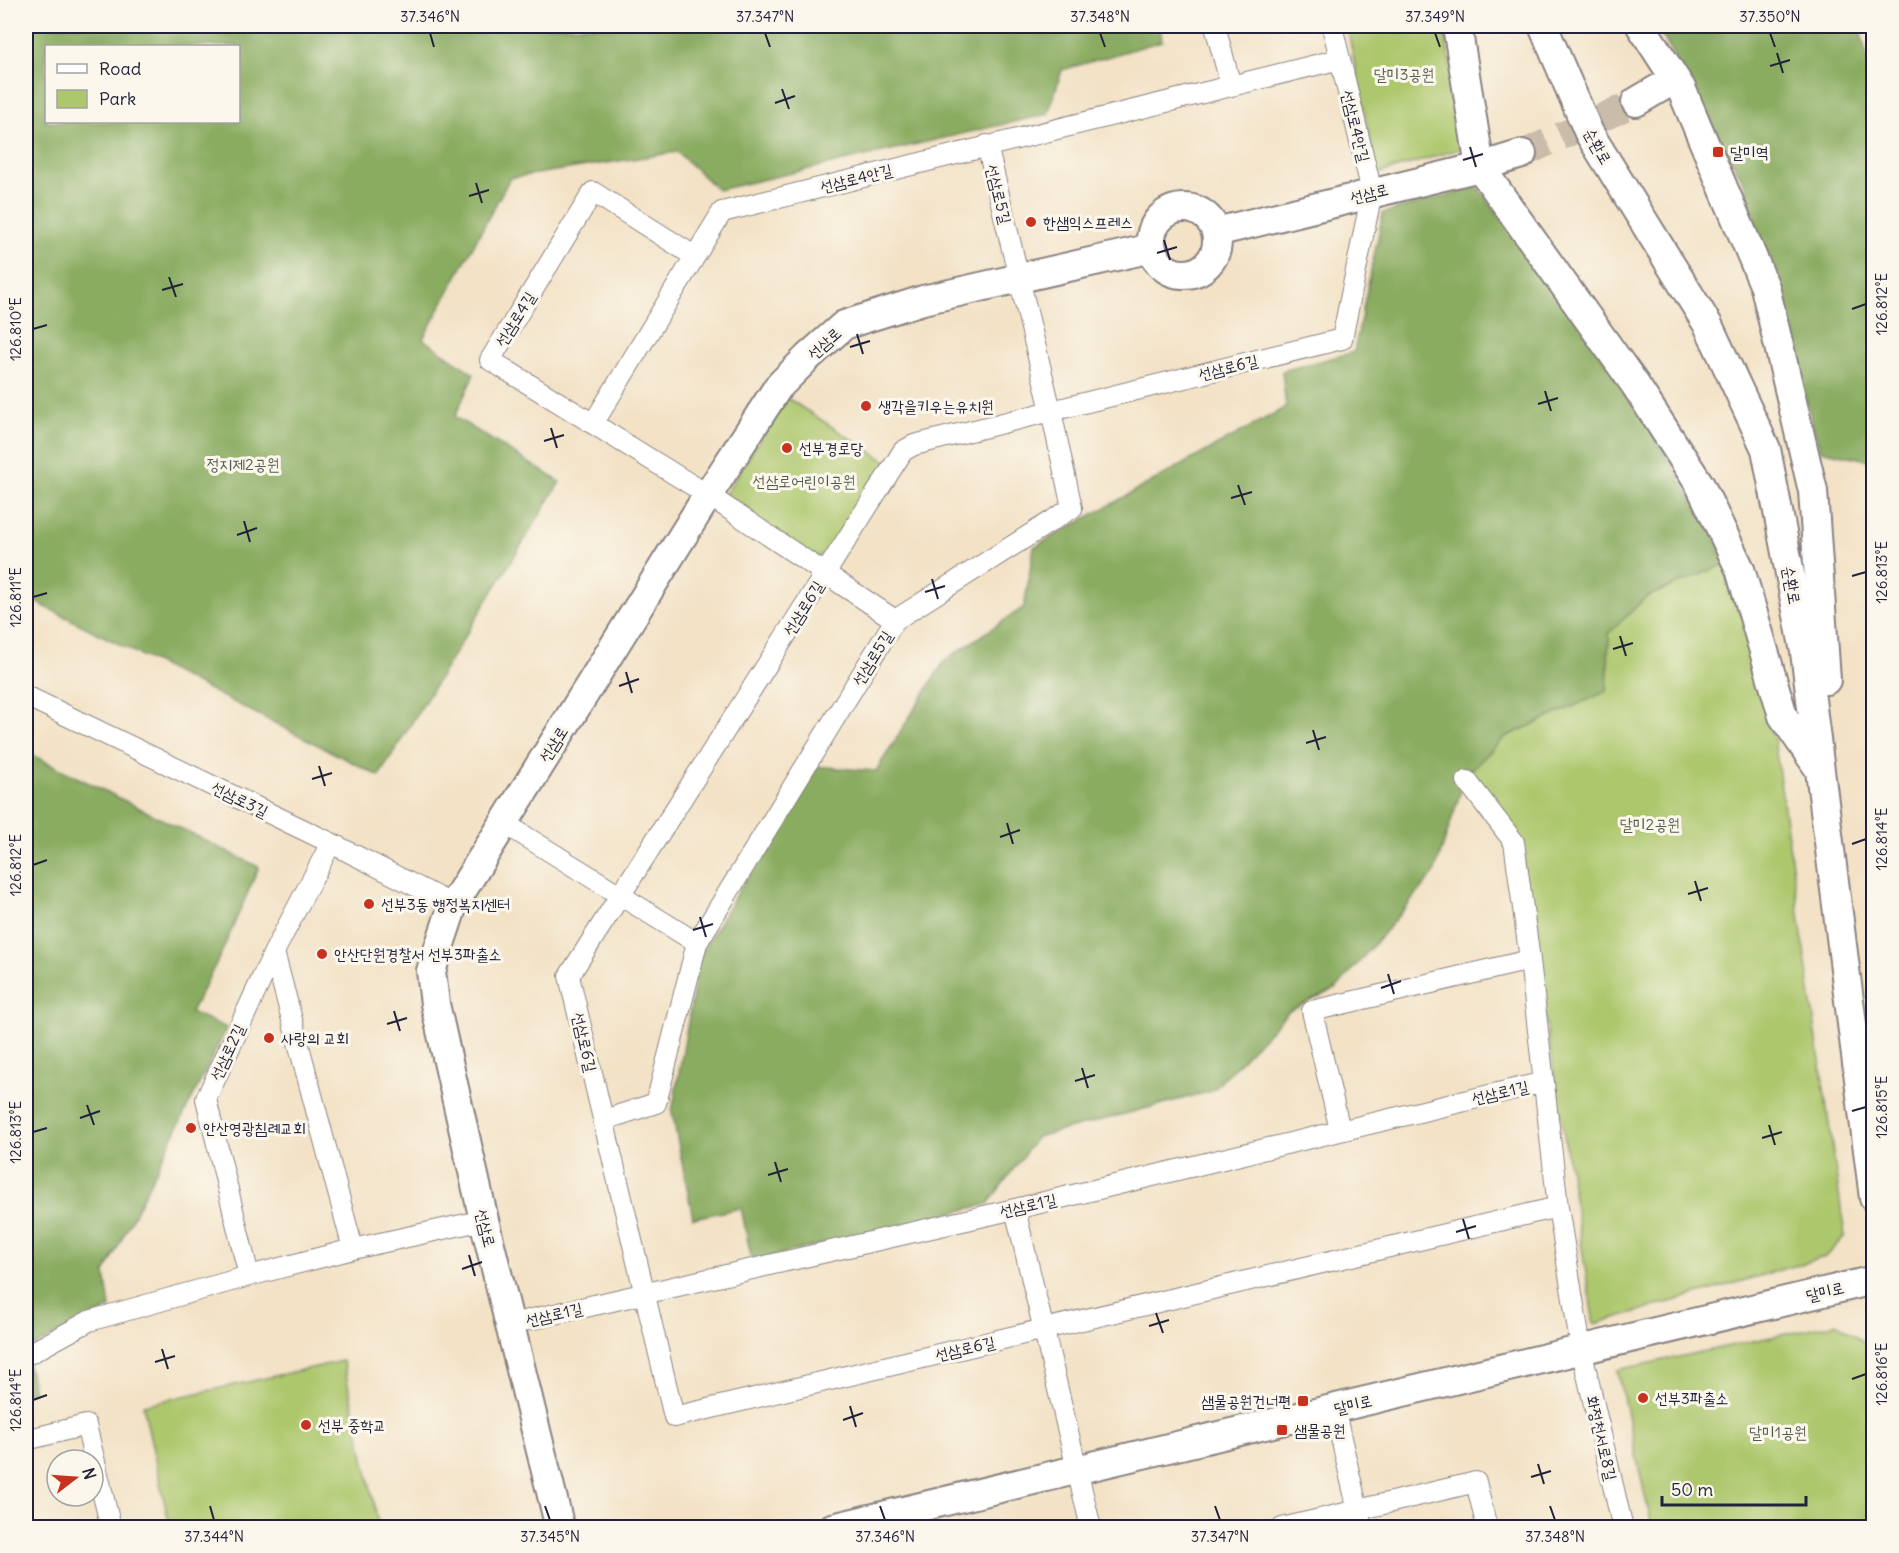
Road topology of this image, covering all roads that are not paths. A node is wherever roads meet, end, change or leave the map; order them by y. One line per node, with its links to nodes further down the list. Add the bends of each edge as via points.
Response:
1 (1215, 26): 8 (street)
2 (1332, 26): 6 (street, 선삼로4안길)
3 (1457, 26): 12 (street)
4 (1544, 26): 24 (street, 순환로, via 1589,133 1708,325 1766,449 1805,652)
5 (1641, 26): 7 (street)
6 (1340, 59): 8 (street, 선삼로4안길); 13 (street, 선삼로4안길)
7 (1675, 79): 9 (street); 24 (street, via 1765,287 1813,491 1830,738)
8 (1231, 87): 10 (street, 선삼로4안길)
9 (1636, 102)
10 (987, 145): 16 (street, 선삼로4안길, via 722,212); 17 (street, 선삼로5길)
11 (1522, 154): 12 (street, 선삼로)
12 (1480, 167): 13 (street, 선삼로); 24 (street, via 1634,383 1700,485 1740,569 1783,716)
13 (1372, 192): 14 (street, 선삼로); 18 (street, 선삼로6길, via 1342,339)
14 (1216, 232): 15 (street, via 1203,214 1182,208 1161,217 1151,236); 15 (street, via 1215,253 1210,262 1192,273 1171,272 1162,266)
15 (1152, 248): 17 (street, 선삼로)
16 (694, 256): 19 (street, 선삼로4안길); 19 (street, 선삼로4길, via 593,192 490,360)
17 (1019, 278): 18 (street, 선삼로5길); 20 (street, 선삼로, via 923,300 844,325 778,387)
18 (1051, 411): 21 (street, 선삼로6길, via 903,451); 22 (street, 선삼로5길, via 1072,508)
19 (593, 424): 20 (street, 선삼로4길)
20 (708, 495): 21 (street, 선삼로4길); 26 (street, 선삼로)
21 (825, 574): 22 (street, 선삼로4길); 28 (street, 선삼로6길)
22 (895, 620): 30 (street, 선삼로5길)
23 (26, 696): 27 (street, 선삼로3길)
24 (1821, 771): 36 (street, 순환로)
25 (1467, 781): 32 (street, via 1514,842)
26 (504, 823): 28 (street); 29 (street, 선삼로)
27 (331, 843): 29 (street, 선삼로3길); 31 (street, 선삼로2길)
28 (620, 896): 30 (street); 34 (street, 선삼로6길, via 569,976)
29 (453, 905): 39 (street, 선삼로, via 431,971)
30 (697, 943): 34 (street, 선삼로5길, via 656,1102)
31 (273, 952): 40 (street); 41 (street, 선삼로2길, via 206,1099)
32 (1530, 960): 33 (street, 화정천서로8길); 35 (street, via 1312,1011)
33 (1544, 1082): 35 (street, 선삼로1길); 37 (street, 화정천서로8길)
34 (604, 1120): 43 (street, 선삼로6길)
35 (1340, 1130): 38 (street, 선삼로1길)
36 (1874, 1198)
37 (1558, 1207): 45 (street, 선삼로6길); 46 (street, 화정천서로8길)
38 (1015, 1209): 43 (street, 선삼로1길); 45 (street)
39 (484, 1220): 40 (street); 44 (street, 선삼로)
40 (353, 1249): 41 (street)
41 (249, 1276): 47 (street, via 89,1321)
42 (1874, 1280): 46 (street, 달미로)
43 (645, 1294): 44 (street, 선삼로1길); 45 (street, 선삼로6길, via 674,1417)
44 (511, 1324): 53 (street, 선삼로)
45 (1044, 1329): 50 (street)
46 (1581, 1349): 48 (street, 달미로); 58 (street, 화정천서로8길)
47 (31, 1353)
48 (1334, 1408): 50 (street, 달미로); 51 (street)
49 (26, 1440): 52 (street, via 86,1425)
50 (1077, 1469): 54 (street, 달미로); 55 (street)
51 (1360, 1519): 56 (street); 57 (street, via 1476,1482)
52 (111, 1527)
53 (560, 1527)
54 (832, 1527)
55 (1091, 1527)
56 (1282, 1527)
57 (1487, 1527)
58 (1623, 1527)

